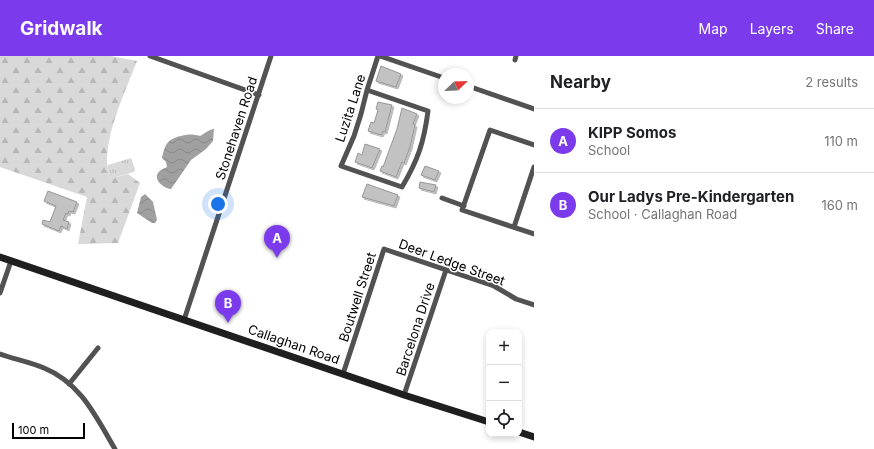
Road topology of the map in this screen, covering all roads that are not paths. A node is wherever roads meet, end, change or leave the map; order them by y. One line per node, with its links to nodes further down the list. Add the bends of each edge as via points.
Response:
1 (150, 56): 7 (street)
2 (271, 56): 7 (street, Stonehaven Road)
3 (379, 56): 4 (street); 6 (street, Luzita Lane)
4 (438, 76)
5 (474, 88): 8 (street)
6 (367, 90): 6 (street, Luzita Lane, via 428,111 420,153 402,187 341,166 356,129)
7 (259, 95): 23 (street, Stonehaven Road)
8 (534, 109)
9 (534, 145): 12 (street, via 490,130)
10 (534, 167): 13 (street)
11 (442, 198): 12 (street)
12 (463, 208): 13 (street)
13 (514, 227): 14 (street)
14 (534, 234)
15 (384, 249): 18 (street, Deer Ledge Street); 26 (street, Boutwell Street)
16 (0, 257): 17 (main road, Callaghan Road)
17 (11, 261): 20 (street); 23 (main road, Callaghan Road)
18 (446, 270): 22 (street, Deer Ledge Street, via 494,286 516,299); 28 (street, Barcelona Drive)
19 (0, 273): 20 (street)
20 (6, 275): 21 (street)
21 (0, 293)
22 (534, 305)
23 (184, 320): 26 (main road, Callaghan Road)
24 (98, 348): 27 (street)
25 (0, 354): 27 (street, via 54,372)
26 (343, 374): 28 (main road, Callaghan Road)
27 (69, 384): 32 (street, via 80,392)
28 (404, 395): 29 (main road, Callaghan Road)
29 (486, 421)
30 (522, 433): 31 (main road)
31 (534, 437)
32 (115, 449)

